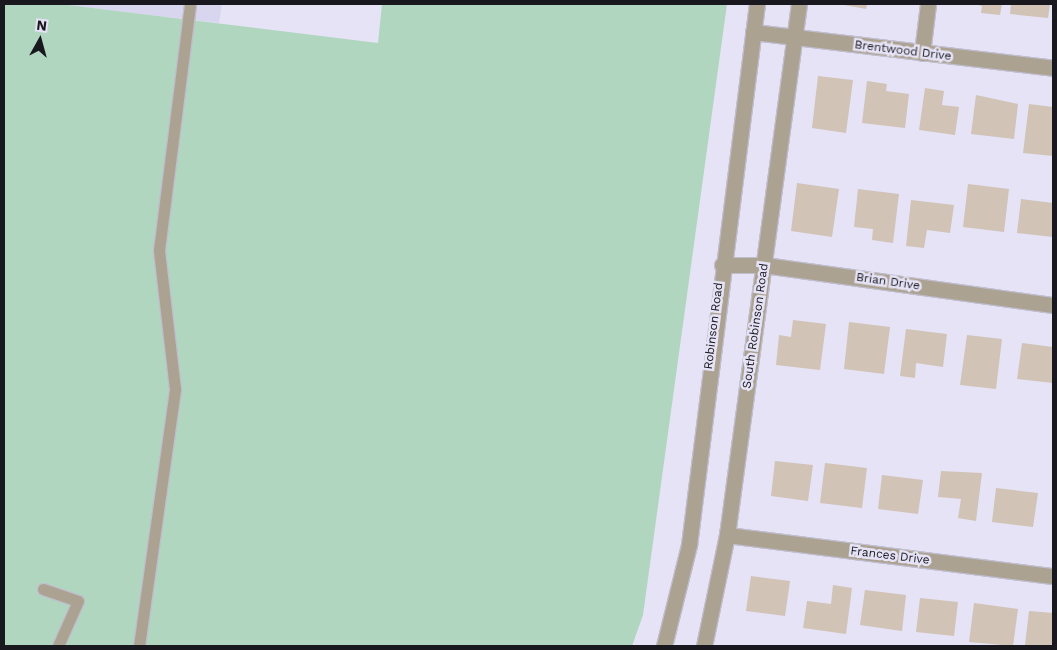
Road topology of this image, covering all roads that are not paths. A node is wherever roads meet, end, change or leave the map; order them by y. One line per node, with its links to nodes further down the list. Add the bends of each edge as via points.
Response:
1 (190, 4): 16 (lane, via 159,250 175,389)
2 (757, 4): 5 (street, Robinson Road)
3 (799, 4): 6 (street, South Robinson Road)
4 (928, 4): 7 (street)
5 (753, 32): 6 (street, Brentwood Drive); 9 (street, Robinson Road)
6 (795, 37): 7 (street, Brentwood Drive); 10 (street, South Robinson Road)
7 (922, 53): 8 (street, Brentwood Drive)
8 (1053, 68)
9 (722, 265): 10 (street, Brian Drive); 17 (street, Robinson Road, via 689,544)
10 (764, 265): 11 (street, Brian Drive); 12 (street, South Robinson Road)
11 (1053, 305)
12 (727, 535): 13 (street, Frances Drive); 18 (street, South Robinson Road)
13 (1053, 576)
14 (42, 589): 15 (lane, via 78,601)
15 (58, 646)
16 (139, 646)
17 (664, 646)
18 (704, 646)

